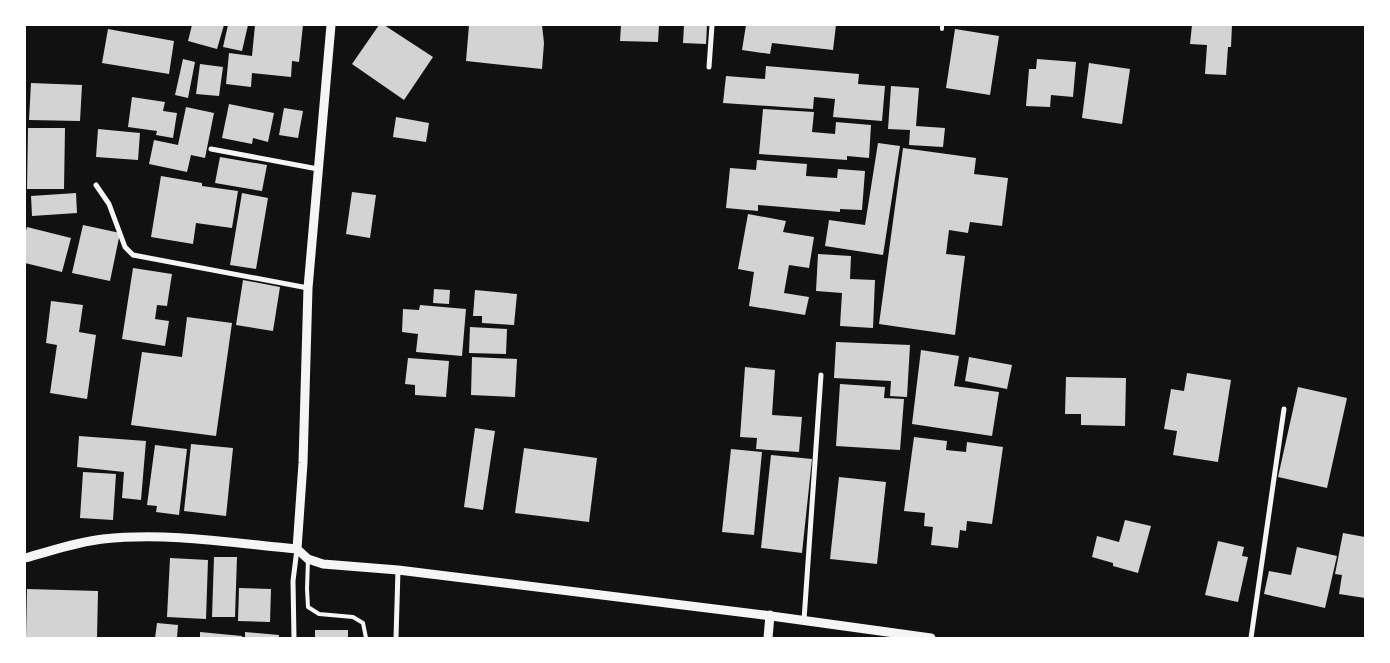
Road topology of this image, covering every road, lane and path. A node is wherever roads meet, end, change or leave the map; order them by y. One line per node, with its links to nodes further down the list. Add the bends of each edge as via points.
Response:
1 (331, 25): 5 (street)
2 (712, 25): 3 (street)
3 (709, 67)
4 (211, 149): 5 (street)
5 (318, 169): 7 (street)
6 (96, 185): 7 (street, via 109,204 125,247 134,255)
7 (308, 288): 10 (street)
8 (821, 375): 15 (street)
9 (1284, 409): 22 (street)
10 (297, 549): 11 (street, via 154,536 88,542); 12 (street); 17 (street, via 293,581)
11 (25, 558)
12 (308, 559): 13 (street, via 332,565); 18 (lane, via 308,607 319,614 353,617 363,623)
13 (398, 570): 14 (street); 19 (street)
14 (770, 616): 15 (street); 20 (street)
15 (804, 620): 16 (street)
16 (909, 636): 21 (street)
17 (294, 638)
18 (366, 638)
19 (396, 638)
20 (768, 638)
21 (931, 638)
22 (1251, 638)

